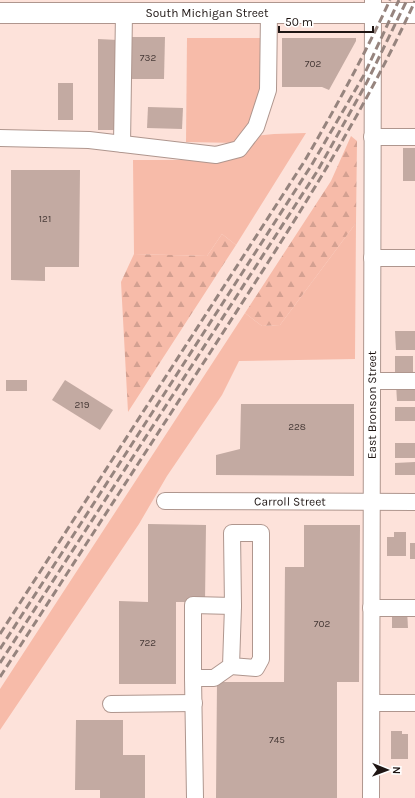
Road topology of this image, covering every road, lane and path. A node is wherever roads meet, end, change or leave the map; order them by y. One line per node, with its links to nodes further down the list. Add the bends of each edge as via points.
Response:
1 (372, 6): 4 (main road, South Michigan Street); 5 (main road, South Michigan Street); 6 (street, East Bronson Street)
2 (0, 13): 3 (main road, South Michigan Street)
3 (124, 13): 4 (main road, South Michigan Street); 9 (street)
4 (269, 13): 9 (street, via 268,90 256,127 239,149 216,155)
5 (415, 13)
6 (372, 137): 7 (street); 10 (street, East Bronson Street)
7 (415, 137)
8 (0, 138): 9 (street, via 89,140)
9 (122, 144)
10 (372, 258): 11 (street); 12 (street, East Bronson Street)
11 (415, 258)
12 (372, 381): 13 (street); 15 (street, East Bronson Street)
13 (415, 381)
14 (165, 501): 15 (street, Carroll Street)
15 (371, 502): 16 (street, Carroll Street); 18 (street, East Bronson Street)
16 (415, 502)
17 (233, 606): 20 (street); 20 (street, via 232,533 261,533 261,659 256,668); 21 (street, via 193,605)
18 (371, 608): 19 (street); 22 (street, East Bronson Street)
19 (415, 608)
20 (230, 666): 21 (street, via 214,678)
21 (193, 678): 25 (street)
22 (372, 703): 23 (street); 27 (street, East Bronson Street)
23 (415, 703)
24 (112, 704): 25 (street)
25 (194, 704): 26 (street)
26 (195, 798)
27 (371, 798)

